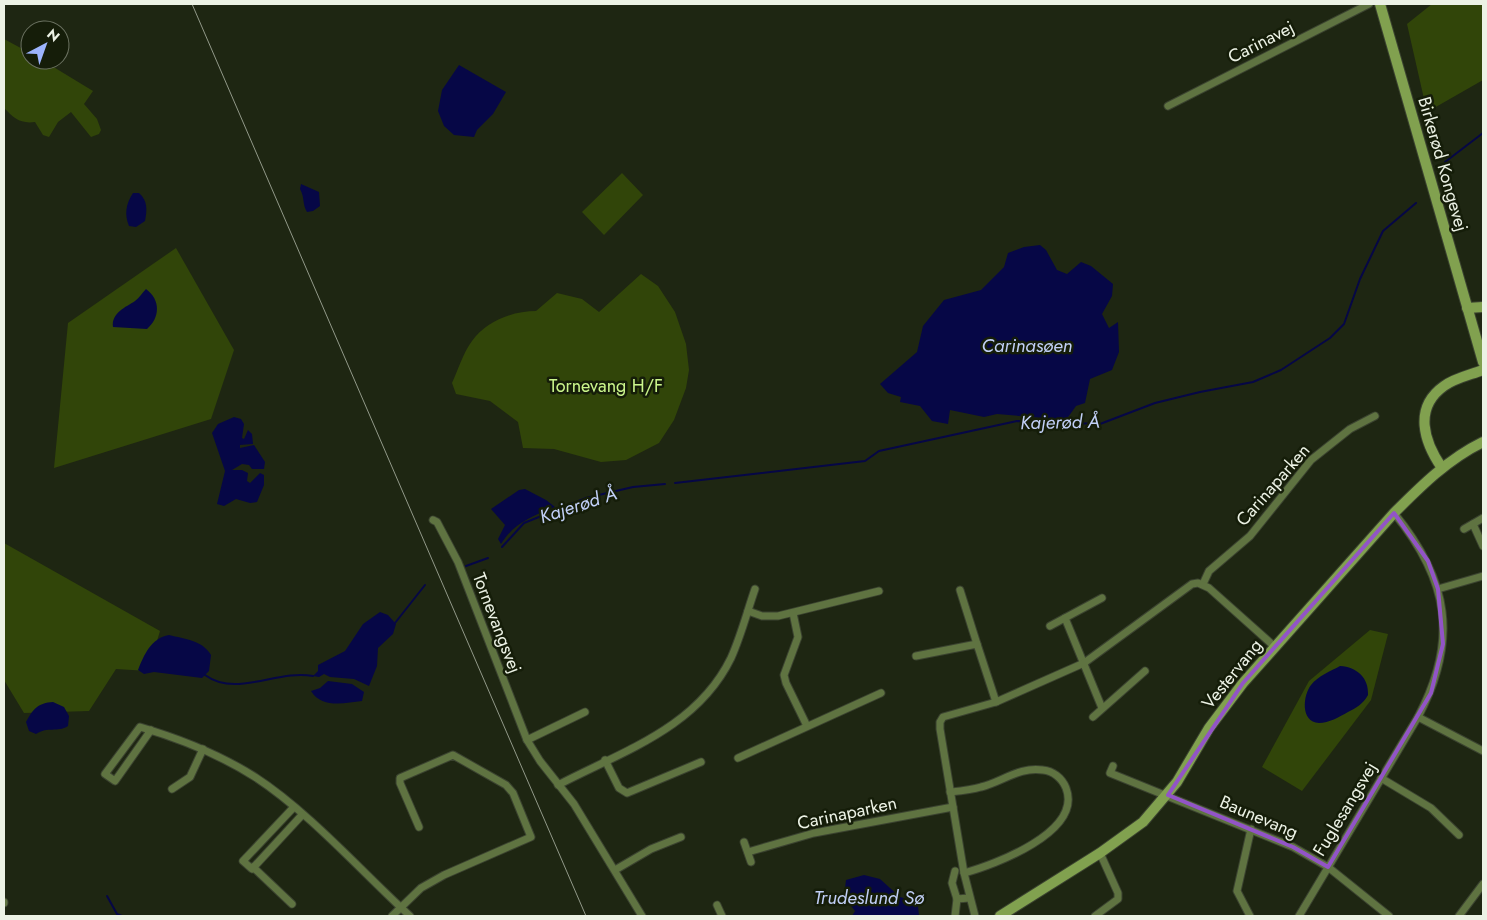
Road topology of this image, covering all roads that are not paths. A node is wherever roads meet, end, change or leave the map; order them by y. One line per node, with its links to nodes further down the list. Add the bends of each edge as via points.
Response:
1 (1369, 4): 3 (street, Carinavej)
2 (1380, 4): 5 (street, Birkerød Kongevej)
3 (1168, 106)
4 (1483, 307): 5 (street)
5 (1467, 308): 6 (street, Birkerød Kongevej)
6 (1483, 362)
7 (1483, 370): 10 (street, via 1444,385 1429,402 1424,418 1425,435)
8 (1375, 416): 18 (street, Carinaparken, via 1350,429 1311,460 1250,536 1208,571)
9 (1483, 442): 10 (street, Vestervang)
10 (1442, 468): 11 (street, Vestervang)
11 (1394, 513): 20 (street, Fuglesangsvej, via 1428,561); 29 (street, Vestervang)
12 (1483, 518): 14 (street)
13 (433, 520): 41 (street, Tornevangsvej, via 438,522 458,562)
14 (1473, 524): 15 (street); 16 (street)
15 (1464, 529)
16 (1483, 546)
17 (1483, 576): 20 (street)
18 (1203, 584): 29 (street); 31 (street, via 1192,584)
19 (755, 589): 24 (street)
20 (1438, 589): 38 (street, Fuglesangsvej, via 1443,644 1431,693)
21 (960, 590): 28 (street)
22 (879, 591): 25 (street)
23 (1102, 598): 26 (street)
24 (748, 611): 25 (street, via 771,617); 45 (street, via 731,659 694,709 658,735)
25 (793, 613): 39 (street, via 798,637 784,675)
26 (1065, 618): 27 (street); 31 (street)
27 (1050, 626)
28 (977, 644): 30 (street); 34 (street)
29 (1275, 647): 52 (street, Vestervang, via 1215,720)
30 (916, 656)
31 (1084, 663): 34 (street); 35 (street)
32 (1145, 671): 35 (street)
33 (881, 693): 39 (street)
34 (996, 702): 51 (street, via 948,716 940,722)
35 (1102, 708): 37 (street)
36 (585, 712): 41 (street)
37 (1093, 716)
38 (1418, 717): 43 (street); 48 (street, Fuglesangsvej)
39 (807, 726): 44 (street)
40 (151, 730): 40 (street, via 140,727 105,774 115,780); 42 (street)
41 (527, 740): 49 (street, Tornevangsvej)
42 (203, 749): 50 (street, via 190,777); 53 (street, via 255,777)
43 (1483, 752)
44 (738, 758)
45 (605, 760): 46 (street, via 619,788 627,793); 49 (street)
46 (701, 762)
47 (1113, 766): 52 (street, Baunevang, via 1110,773)
48 (1381, 778): 58 (street, via 1431,808); 65 (street, Fuglesangsvej)
49 (558, 785): 66 (street, Tornevangsvej, via 574,804)
50 (172, 789)
51 (950, 792): 54 (street); 68 (street, via 982,787 1014,773 1033,769 1054,773 1067,790 1068,802 1062,817 1040,839 991,866)
52 (1168, 795): 57 (street, Baunevang); 62 (street, Vestervang, via 1143,822)
53 (294, 807): 55 (street); 64 (street, via 243,861)
54 (953, 807): 61 (street, Carinaparken, via 814,833); 68 (street)
55 (302, 815): 64 (street); 74 (street)
56 (419, 826): 74 (street, via 400,778 453,755 506,785 531,837 444,875 421,888)
57 (1251, 829): 65 (street, Baunevang); 83 (street, via 1238,890)
58 (1459, 835)
59 (681, 837): 66 (street, via 651,849)
60 (744, 842): 61 (street)
61 (748, 852): 63 (street)
62 (1100, 853): 81 (street, Vestervang); 82 (street, via 1118,899)
63 (751, 862)
64 (253, 867): 72 (street)
65 (1328, 867): 84 (street, Fuglesangsvej); 85 (street, Baunevang)
66 (615, 870): 77 (street, Tornevangsvej)
67 (954, 871): 71 (street, via 952,883)
68 (964, 873): 70 (street)
69 (1483, 884): 86 (street)
70 (969, 898): 71 (street); 80 (street)
71 (957, 900): 79 (street)
72 (292, 904)
73 (717, 905): 78 (street)
74 (401, 907): 75 (street); 76 (street)
75 (392, 916)
76 (410, 916)
77 (642, 916)
78 (722, 916)
79 (955, 916)
80 (975, 916)
81 (1000, 916)
82 (1095, 916)
83 (1250, 916)
84 (1298, 916)
85 (1389, 916)
86 (1459, 916)

